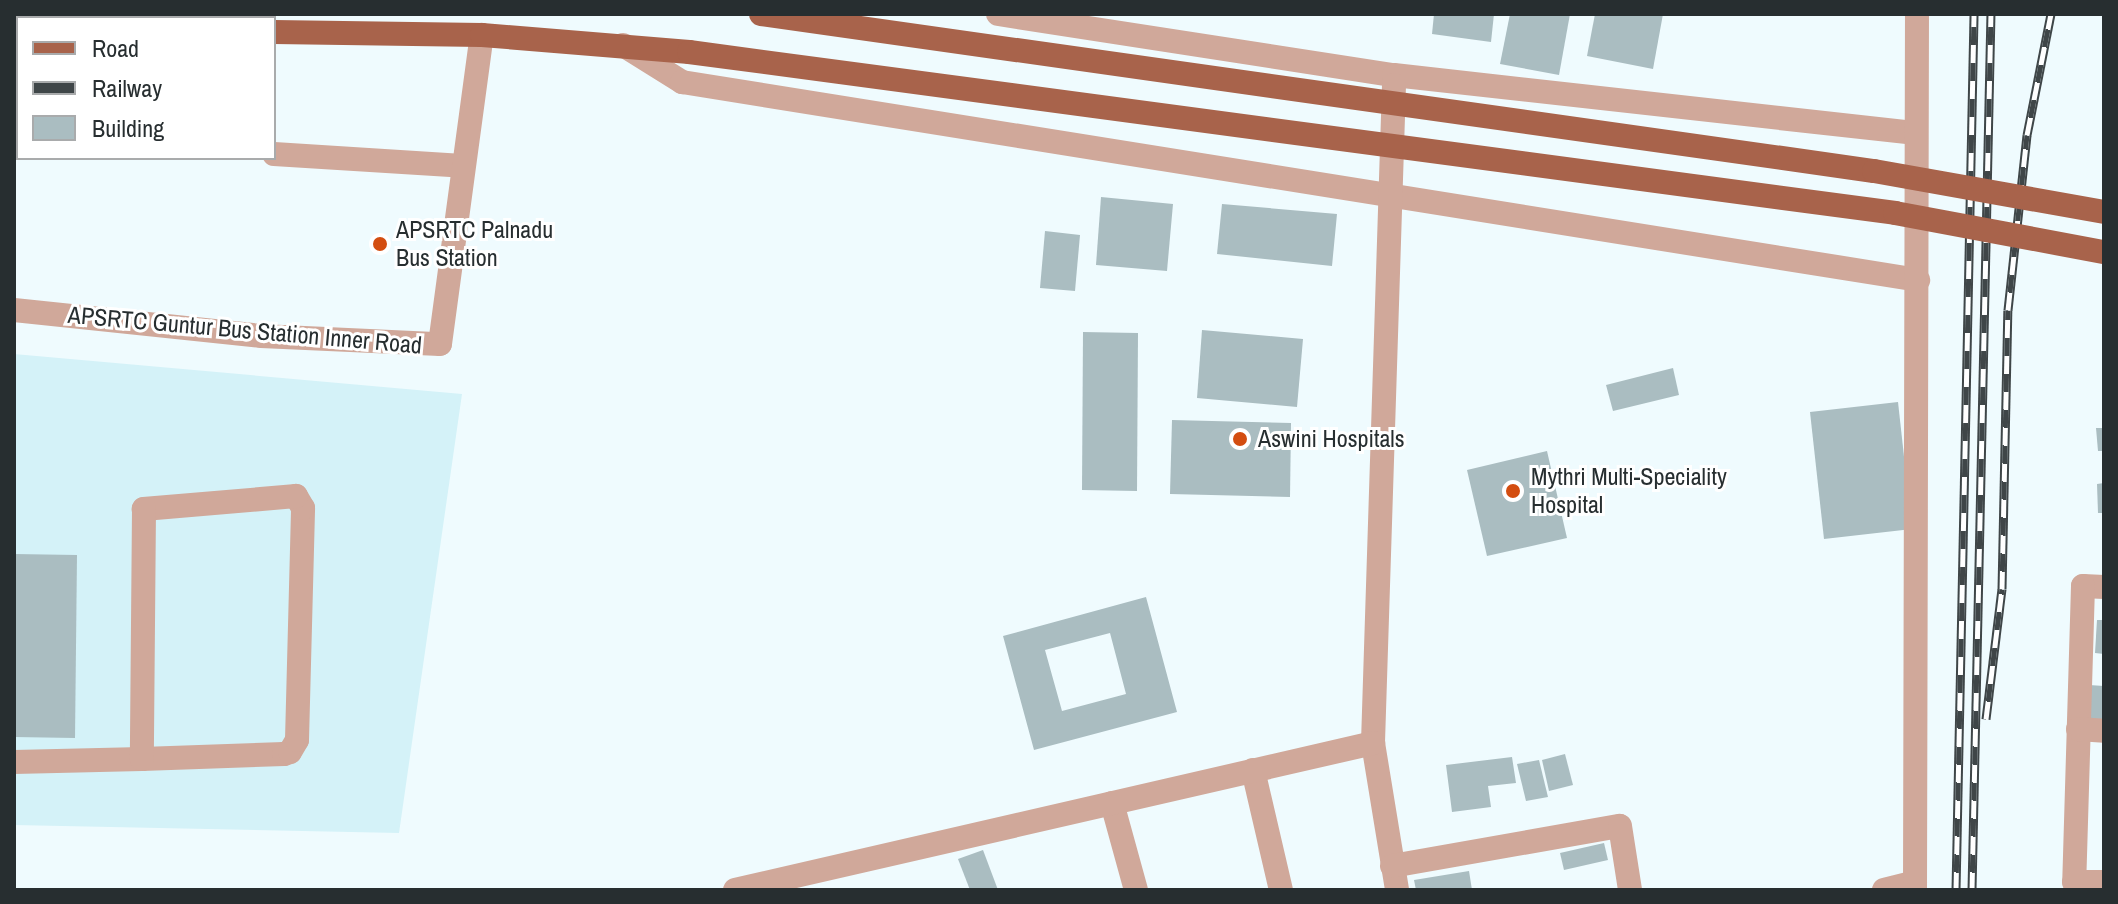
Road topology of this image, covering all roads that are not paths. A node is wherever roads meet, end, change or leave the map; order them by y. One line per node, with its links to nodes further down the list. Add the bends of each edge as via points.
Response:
1 (761, 14): 13 (main road, bridge, via 1874,171)
2 (998, 14): 4 (street)
3 (1917, 14): 9 (street)
4 (1034, 17): 8 (street)
5 (276, 32): 6 (main road)
6 (482, 35): 7 (main road); 11 (street, APSRTC Guntur Bus Station Inner Road)
7 (623, 45): 12 (street, via 682,82); 14 (main road, bridge, via 1895,213)
8 (1394, 75): 9 (street); 12 (street)
9 (1914, 133): 15 (street)
10 (276, 154): 11 (street)
11 (463, 166): 16 (street, APSRTC Guntur Bus Station Inner Road, via 440,344 261,336)
12 (1394, 200): 15 (street); 20 (street)
13 (2104, 212)
14 (2104, 252)
15 (1918, 280): 27 (street)
16 (14, 310)
17 (2104, 587): 18 (street, via 2083,586)
18 (2078, 729): 19 (street); 28 (street)
19 (2104, 731)
20 (1373, 743): 23 (street); 25 (street)
21 (142, 759): 21 (street, via 284,754 296,745 303,508 296,496 144,509); 22 (street)
22 (14, 762)
23 (1253, 770): 24 (street); 31 (street)
24 (1112, 803): 29 (street); 30 (street)
25 (1394, 878): 32 (street, via 1620,826)
26 (2104, 882): 28 (street)
27 (1915, 886): 33 (street)
28 (2074, 886)
29 (739, 890)
30 (1136, 890)
31 (1281, 890)
32 (1630, 890)
33 (1884, 890)

